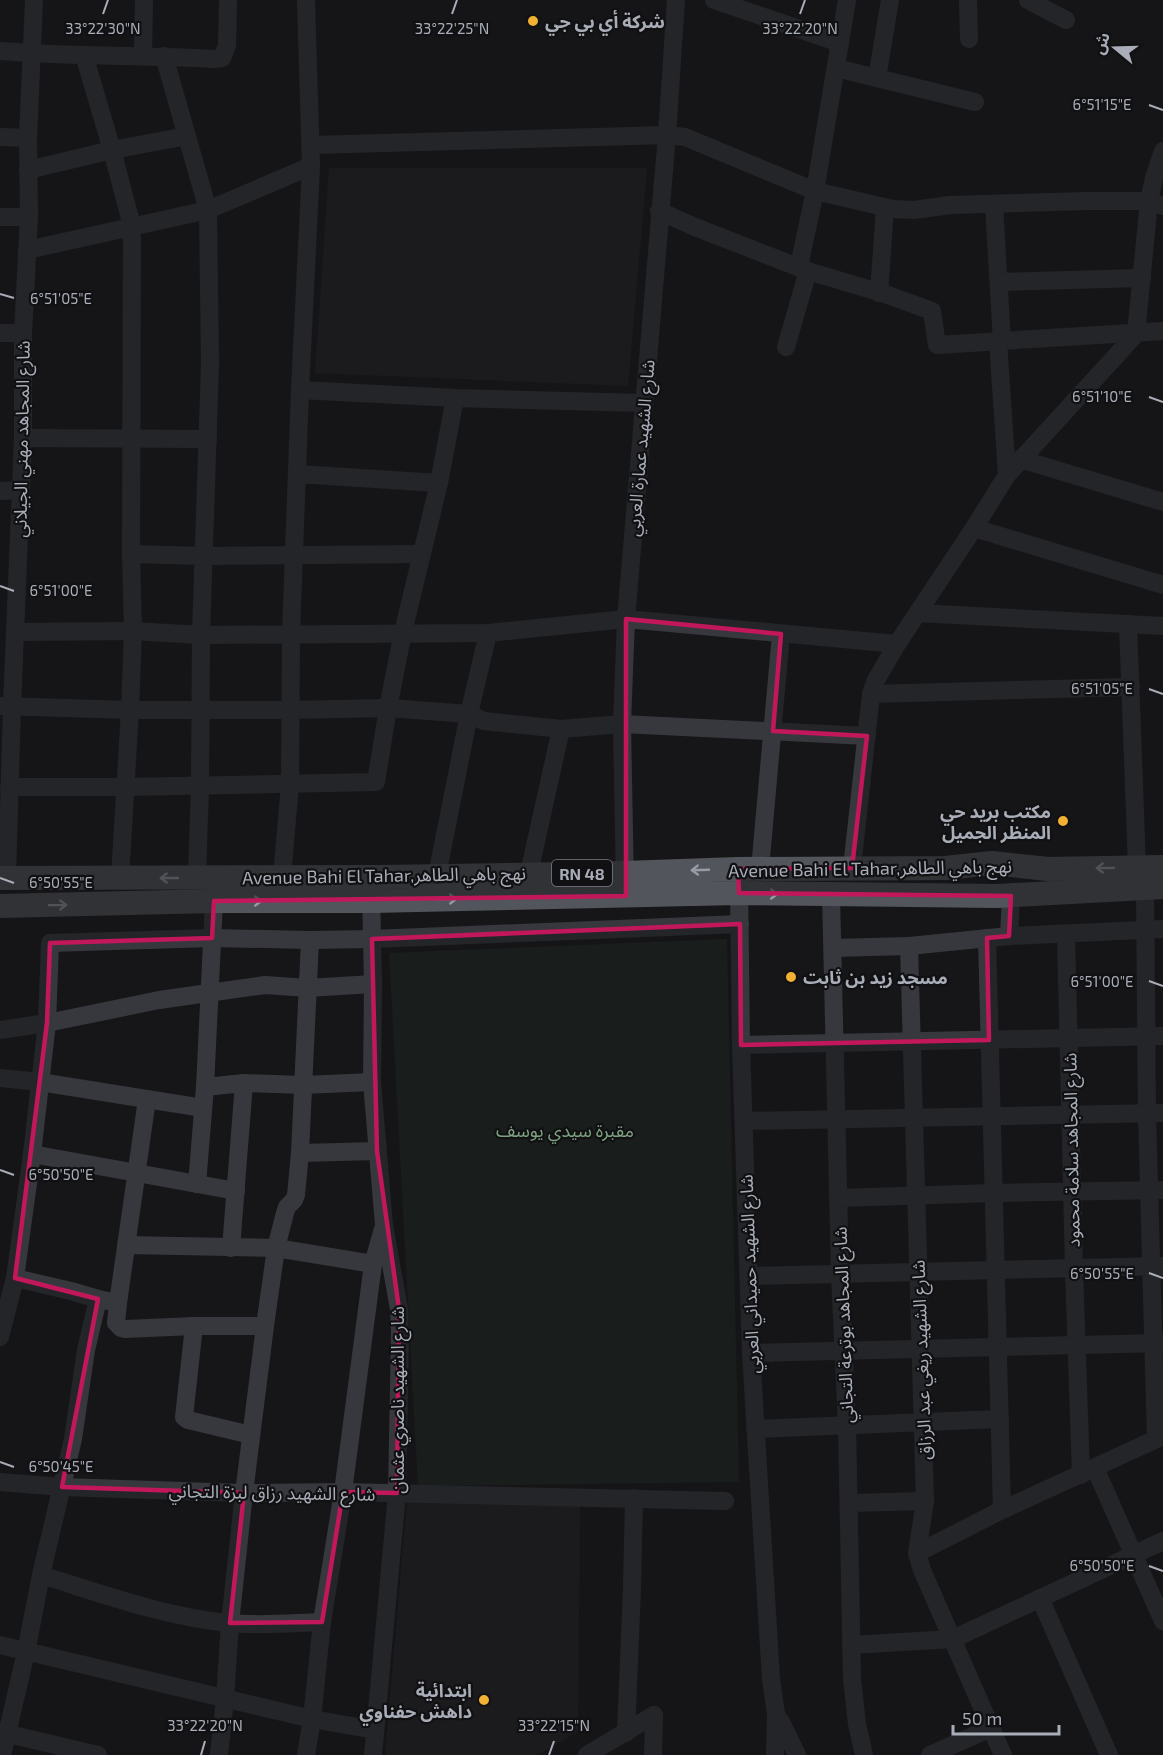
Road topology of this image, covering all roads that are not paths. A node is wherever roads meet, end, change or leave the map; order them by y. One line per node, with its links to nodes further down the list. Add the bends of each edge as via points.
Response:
1 (34, 0): 15 (street, شارع المجاهد مهني الجيلاني)
2 (144, 0): 16 (street)
3 (228, 0): 18 (street, via 227,46 222,58)
4 (306, 0): 26 (street)
5 (676, 0): 22 (street, شارع الشهيد عمارة العربي)
6 (714, 0): 13 (street)
7 (847, 0): 13 (street)
8 (890, 0): 20 (street)
9 (968, 0): 12 (street)
10 (1028, 0): 11 (street)
11 (1066, 20)
12 (969, 39)
13 (840, 43): 19 (street)
14 (0, 51): 15 (street)
15 (33, 54): 17 (street); 25 (street, شارع المجاهد مهني الجيلاني)
16 (143, 55): 17 (street); 18 (street)
17 (84, 56): 27 (street)
18 (164, 56): 23 (street)
19 (836, 68): 20 (street); 31 (street)
20 (877, 78): 21 (street)
21 (975, 102)
22 (667, 135): 26 (street); 31 (street, via 685,137); 36 (street, شارع الشهيد عمارة العربي)
23 (187, 136): 27 (street); 35 (street)
24 (0, 137): 25 (street)
25 (28, 138): 30 (street, شارع المجاهد مهني الجيلاني)
26 (312, 145): 29 (street)
27 (112, 150): 30 (street); 39 (street)
28 (1163, 151): 32 (street, via 1154,178)
29 (311, 166): 35 (street); 51 (street)
30 (28, 170): 38 (street, شارع المجاهد مهني الجيلاني)
31 (815, 191): 34 (street); 41 (street)
32 (1156, 203): 33 (street); 42 (street)
33 (994, 205): 34 (street); 43 (street)
34 (885, 208): 44 (street)
35 (208, 210): 39 (street); 56 (street)
36 (659, 211): 41 (street); 53 (street, شارع الشهيد عمارة العربي)
37 (0, 217): 38 (street)
38 (29, 217): 40 (street, شارع المجاهد مهني الجيلاني)
39 (132, 226): 40 (street); 55 (street)
40 (27, 250): 47 (street, شارع المجاهد مهني الجيلاني)
41 (803, 268): 44 (street); 50 (street)
42 (1142, 278): 43 (street); 48 (street)
43 (999, 282): 49 (street)
44 (879, 293): 49 (street, via 932,311 937,345)
45 (1163, 331): 48 (street)
46 (0, 333): 47 (street)
47 (23, 333): 54 (street, شارع المجاهد مهني الجيلاني)
48 (1136, 334): 49 (street); 57 (street)
49 (1000, 341): 59 (street)
50 (786, 347)
51 (300, 390): 52 (street); 58 (street)
52 (455, 398): 53 (street); 60 (street)
53 (644, 403): 71 (street, شارع الشهيد عمارة العربي)
54 (22, 438): 55 (street); 61 (street, شارع المجاهد مهني الجيلاني)
55 (131, 439): 56 (street); 65 (street)
56 (208, 439): 68 (street)
57 (1020, 459): 59 (street); 63 (street)
58 (297, 474): 60 (street); 67 (street)
59 (1006, 475): 64 (street)
60 (440, 483): 66 (street)
61 (20, 490): 62 (street); 74 (street, شارع المجاهد مهني الجيلاني)
62 (0, 491)
63 (1163, 502)
64 (974, 528): 69 (street); 70 (street)
65 (131, 554): 68 (street); 75 (street)
66 (422, 554): 67 (street); 76 (street)
67 (294, 555): 68 (street); 77 (street)
68 (204, 556): 80 (street)
69 (1163, 585)
70 (918, 613): 72 (street); 81 (street)
71 (626, 619): 78 (street); 79 (street); 90 (street, شارع الشهيد عمارة العربي)
72 (1128, 624): 73 (street); 82 (street)
73 (1163, 626)
74 (16, 632): 75 (street); 84 (street, شارع المجاهد مهني الجيلاني)
75 (133, 632): 80 (street); 86 (street)
76 (403, 632): 77 (street); 78 (street); 85 (street)
77 (291, 633): 80 (street); 88 (street)
78 (488, 633): 89 (street)
79 (781, 634): 81 (street); 92 (street, شارع الشهيد حميداني العربي)
80 (201, 635): 87 (street)
81 (897, 644): 83 (street)
82 (1131, 687): 83 (street); 108 (street)
83 (871, 694): 93 (street)
84 (6, 706): 86 (street); 97 (street, شارع المجاهد مهني الجيلاني)
85 (388, 708): 88 (street); 89 (street); 94 (street, via 376,782)
86 (130, 710): 87 (street); 96 (street)
87 (200, 710): 88 (street); 95 (street)
88 (290, 710): 94 (street)
89 (469, 714): 91 (street, via 484,721); 102 (street)
90 (622, 724): 91 (street); 92 (street); 109 (street, شارع الشهيد عمارة العربي)
91 (561, 729): 101 (street)
92 (772, 731): 93 (street); 100 (street, شارع الشهيد حميداني العربي)
93 (867, 736): 99 (street)
94 (290, 784): 95 (street); 105 (street)
95 (200, 786): 96 (street); 104 (street)
96 (125, 787): 97 (street); 107 (street)
97 (9, 788): 106 (street, شارع المجاهد مهني الجيلاني)
98 (1163, 867): 108 (main road, Avenue Bahi El Tahar,نهج باهي الطاهر / RN 48)
99 (852, 868): 100 (main road, Avenue Bahi El Tahar,نهج باهي الطاهر / RN 48); 108 (main road, Avenue Bahi El Tahar,نهج باهي الطاهر / RN 48, one-way to 99, via 992,863 945,868)
100 (749, 869): 109 (main road, Avenue Bahi El Tahar,نهج باهي الطاهر / RN 48, one-way to 109); 110 (street, شارع الشهيد حميداني العربي)
101 (529, 873): 102 (main road, Avenue Bahi El Tahar,نهج باهي الطاهر / RN 48); 109 (main road, Avenue Bahi El Tahar,نهج باهي الطاهر / RN 48)
102 (437, 875): 103 (main road, Avenue Bahi El Tahar,نهج باهي الطاهر / RN 48)
103 (370, 876): 105 (main road, Avenue Bahi El Tahar,نهج باهي الطاهر / RN 48); 114 (street, شارع الشهيد ناصري عثمان)
104 (197, 877): 105 (main road, Avenue Bahi El Tahar,نهج باهي الطاهر / RN 48); 107 (main road, Avenue Bahi El Tahar,نهج باهي الطاهر / RN 48, one-way to 107)
105 (282, 877)
106 (3, 878): 107 (main road, Avenue Bahi El Tahar,نهج باهي الطاهر / RN 48)
107 (120, 878)
108 (1148, 880): 112 (main road, Avenue Bahi El Tahar,نهج باهي الطاهر / RN 48); 117 (street)
109 (625, 884): 110 (main road, Avenue Bahi El Tahar,نهج باهي الطاهر / RN 48); 114 (main road, Avenue Bahi El Tahar,نهج باهي الطاهر / RN 48, one-way to 109)
110 (739, 893): 111 (main road, Avenue Bahi El Tahar,نهج باهي الطاهر / RN 48, one-way to 111); 116 (street, شارع الشهيد حميداني العربي)
111 (831, 895): 112 (main road, Avenue Bahi El Tahar,نهج باهي الطاهر / RN 48); 126 (street, شارع المجاهد بوترعة التجاني)
112 (1011, 896): 120 (street)
113 (214, 901): 114 (main road, Avenue Bahi El Tahar,نهج باهي الطاهر / RN 48, one-way to 114); 115 (main road, Avenue Bahi El Tahar,نهج باهي الطاهر / RN 48, one-way to 113); 121 (street)
114 (372, 901): 123 (street, شارع الشهيد ناصري عثمان)
115 (0, 906)
116 (740, 924): 123 (street); 137 (street, شارع الشهيد حميداني العربي)
117 (1144, 929): 118 (street); 119 (street); 133 (street)
118 (1163, 929)
119 (1066, 934): 120 (street); 132 (street, شارع المجاهد سلامة محمود)
120 (1009, 936): 122 (street)
121 (212, 938): 124 (street); 129 (street); 130 (street, via 50,943)
122 (987, 938): 125 (street); 134 (street)
123 (372, 939): 124 (street); 127 (street, شارع الشهيد ناصري عثمان)
124 (310, 940): 128 (street)
125 (909, 946): 126 (street); 135 (street, شارع الشهيد ريغي عبد الرزاق)
126 (833, 948): 136 (street, شارع المجاهد بوترعة التجاني)
127 (373, 984): 128 (street); 140 (street, شارع الشهيد ناصري عثمان)
128 (308, 988): 129 (street, via 265,985); 142 (street)
129 (210, 993): 130 (street); 143 (street)
130 (47, 1023): 131 (street); 139 (street)
131 (0, 1030)
132 (1068, 1037): 133 (street); 134 (street); 147 (street, شارع المجاهد سلامة محمود)
133 (1154, 1037): 146 (street)
134 (989, 1040): 135 (street); 148 (street)
135 (911, 1042): 136 (street); 149 (street, شارع الشهيد ريغي عبد الرزاق)
136 (835, 1044): 137 (street); 150 (street, شارع المجاهد بوترعة التجاني)
137 (741, 1045): 151 (street, شارع الشهيد حميداني العربي)
138 (0, 1078): 139 (street)
139 (40, 1082): 144 (street); 154 (street)
140 (372, 1082): 142 (street); 152 (street, شارع الشهيد ناصري عثمان)
141 (244, 1083): 142 (street); 143 (street); 158 (street)
142 (303, 1085): 153 (street)
143 (205, 1088): 145 (street)
144 (147, 1099): 145 (street); 155 (street)
145 (203, 1108): 156 (street)
146 (1155, 1113): 147 (street); 157 (street)
147 (1070, 1114): 148 (street); 159 (street, شارع المجاهد سلامة محمود)
148 (991, 1117): 149 (street); 160 (street)
149 (914, 1119): 150 (street); 161 (street, شارع الشهيد ريغي عبد الرزاق)
150 (837, 1120): 151 (street); 162 (street, شارع المجاهد بوترعة التجاني)
151 (744, 1121): 173 (street, شارع الشهيد حميداني العربي)
152 (377, 1151): 153 (street); 163 (street, شارع الشهيد ناصري عثمان)
153 (300, 1153): 166 (street, via 296,1195 287,1207)
154 (32, 1154): 155 (street); 174 (street)
155 (136, 1172): 156 (street); 164 (street)
156 (196, 1184): 158 (street)
157 (1156, 1190): 159 (street); 168 (street)
158 (236, 1191): 165 (street)
159 (1072, 1191): 160 (street); 169 (street, شارع المجاهد سلامة محمود)
160 (994, 1193): 161 (street); 170 (street)
161 (916, 1195): 162 (street); 171 (street, شارع الشهيد ريغي عبد الرزاق)
162 (839, 1198): 172 (street, شارع المجاهد بوترعة التجاني)
163 (384, 1225): 167 (street); 198 (street, شارع الشهيد ناصري عثمان, via 399,1309)
164 (126, 1245): 165 (street); 176 (street)
165 (231, 1248): 166 (street)
166 (276, 1248): 167 (street); 179 (street)
167 (373, 1264): 196 (street)
168 (1157, 1267): 169 (street); 181 (street)
169 (1074, 1269): 170 (street); 182 (street, شارع المجاهد سلامة محمود)
170 (996, 1271): 171 (street); 183 (street)
171 (918, 1272): 172 (street); 184 (street, شارع الشهيد ريغي عبد الرزاق)
172 (840, 1274): 173 (street); 185 (street, شارع المجاهد بوترعة التجاني)
173 (749, 1275): 186 (street, شارع الشهيد حميداني العربي)
174 (15, 1278): 175 (street); 177 (street)
175 (98, 1299): 176 (street); 195 (street)
176 (118, 1303): 178 (street, via 115,1318 121,1328)
177 (3, 1312): 180 (street)
178 (194, 1326): 179 (street); 191 (street, via 184,1417)
179 (265, 1326): 191 (street)
180 (0, 1338)
181 (1159, 1343): 182 (street); 192 (street)
182 (1077, 1346): 183 (street); 193 (street, شارع المجاهد سلامة محمود)
183 (998, 1347): 184 (street); 187 (street)
184 (920, 1350): 185 (street); 188 (street, شارع الشهيد ريغي عبد الرزاق)
185 (843, 1351): 186 (street); 189 (street, شارع المجاهد بوترعة التجاني)
186 (751, 1353): 190 (street, شارع الشهيد حميداني العربي)
187 (1000, 1419): 188 (street); 203 (street)
188 (922, 1422): 189 (street); 201 (street, شارع الشهيد ريغي عبد الرزاق)
189 (847, 1425): 190 (street); 202 (street, شارع المجاهد بوترعة التجاني)
190 (755, 1429): 217 (street, شارع الشهيد حميداني العربي)
191 (251, 1435): 197 (street)
192 (1159, 1437): 193 (street)
193 (1088, 1471): 203 (street); 206 (street)
194 (0, 1482): 195 (street, شارع الشهيد رزاق لبزة التجاني)
195 (62, 1487): 197 (street, شارع الشهيد رزاق لبزة التجاني); 207 (street)
196 (343, 1492): 197 (street, شارع الشهيد رزاق لبزة التجاني); 198 (street, شارع الشهيد رزاق لبزة التجاني); 210 (street)
197 (244, 1493): 211 (street)
198 (398, 1493): 199 (street, شارع الشهيد رزاق لبزة التجاني); 220 (street, شارع الشهيد ناصري عثمان)
199 (634, 1498): 200 (street, شارع الشهيد رزاق لبزة التجاني); 222 (street)
200 (724, 1501)
201 (925, 1501): 202 (street); 205 (street, شارع الشهيد ريغي عبد الرزاق)
202 (849, 1503): 214 (street, شارع المجاهد بوترعة التجاني)
203 (1002, 1510): 205 (street)
204 (1163, 1541): 206 (street)
205 (917, 1553): 212 (street, شارع الشهيد ريغي عبد الرزاق)
206 (1134, 1556): 208 (street); 209 (street)
207 (41, 1575): 211 (street, via 158,1611); 215 (street)
208 (1040, 1599): 212 (street); 235 (street)
209 (1163, 1621)
210 (322, 1622): 211 (street); 218 (street)
211 (230, 1623): 216 (street)
212 (953, 1639): 214 (street); 219 (street, شارع الشهيد ريغي عبد الرزاق)
213 (0, 1646): 215 (street)
214 (851, 1646): 232 (street, شارع المجاهد بوترعة التجاني, via 857,1724)
215 (26, 1652): 216 (street); 221 (street)
216 (225, 1699): 218 (street); 226 (street)
217 (776, 1714): 224 (street); 231 (street)
218 (312, 1719): 220 (street); 227 (street)
219 (991, 1728): 233 (street); 234 (street, شارع الشهيد ريغي عبد الرزاق)
220 (375, 1730): 228 (street, شارع الشهيد ناصري عثمان)
221 (4, 1733): 223 (street); 225 (street)
222 (626, 1733): 229 (street); 230 (street, via 654,1715)
223 (90, 1754)
224 (772, 1754)
225 (2, 1755)
226 (219, 1755)
227 (306, 1755)
228 (373, 1755)
229 (587, 1755)
230 (653, 1755)
231 (797, 1755)
232 (864, 1755)
233 (930, 1755)
234 (1003, 1755)
235 (1109, 1755)

